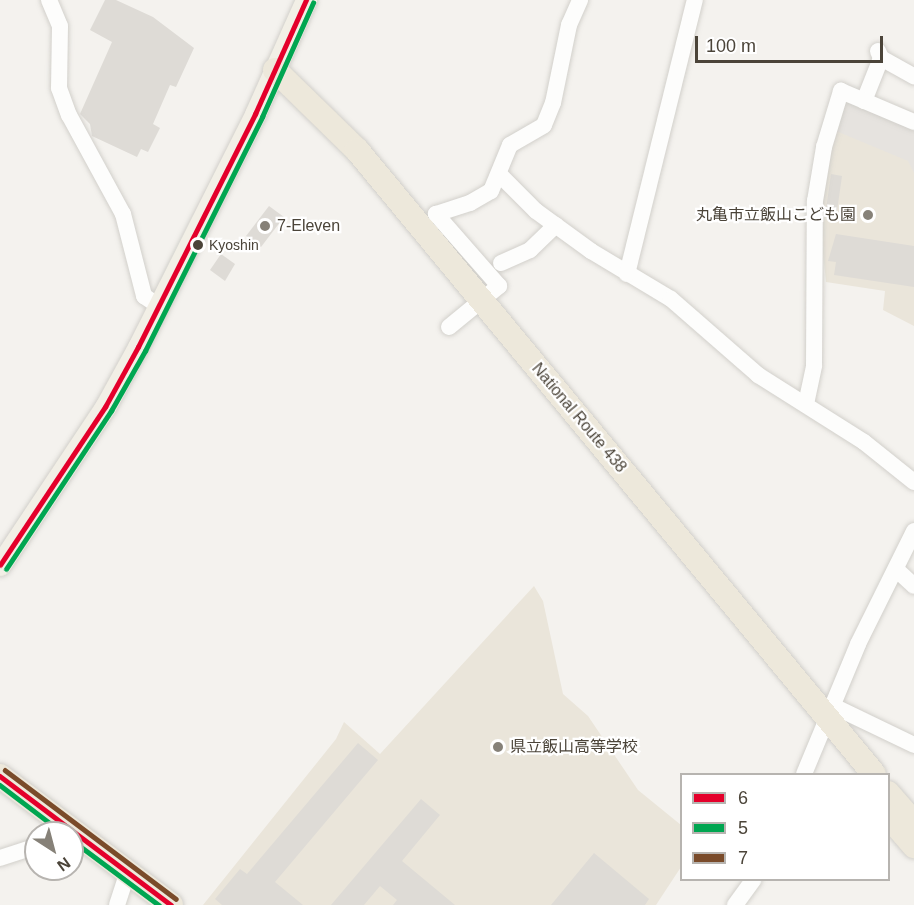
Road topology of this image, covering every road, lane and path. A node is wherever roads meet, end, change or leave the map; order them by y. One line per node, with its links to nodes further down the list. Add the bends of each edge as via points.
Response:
1 (49, 0): 13 (street, via 60,26 59,88 69,115 123,214 132,237 144,296)
2 (306, 0): 6 (main road)
3 (580, 0): 9 (street, via 569,25 553,103 544,125 510,145)
4 (695, 0): 12 (street)
5 (914, 76): 7 (street, via 880,54)
6 (272, 77): 13 (main road); 14 (highway, National Route 438, via 357,150)
7 (864, 101): 8 (street); 16 (street, via 841,91 824,147 815,201 815,332)
8 (914, 122)
9 (500, 176): 10 (street); 14 (street, via 491,191 436,214 499,286)
10 (556, 225): 11 (street, via 530,250); 12 (street)
11 (501, 263)
12 (627, 274): 16 (street, via 670,299 758,375)
13 (159, 306): 19 (main road, via 105,407)
14 (476, 306): 15 (street); 22 (highway, National Route 438)
15 (449, 327)
16 (806, 404): 17 (street, via 864,442)
17 (914, 482)
18 (914, 531): 20 (street)
19 (0, 565)
20 (897, 570): 21 (street); 22 (street)
21 (914, 586)
22 (826, 718): 23 (street); 24 (street); 25 (highway, National Route 438); 26 (highway, National Route 438)
23 (914, 745)
24 (804, 773)
25 (854, 773)
26 (873, 773)
27 (0, 776): 30 (highway)
28 (890, 794): 31 (highway)
29 (890, 818): 33 (highway)
30 (57, 821)
31 (914, 823)
32 (84, 841): 36 (highway)
33 (914, 846)
34 (24, 850): 35 (street)
35 (0, 858)
36 (128, 872): 38 (street); 39 (highway)
37 (752, 881): 40 (street)
38 (117, 905)
39 (171, 905)
40 (735, 905)

